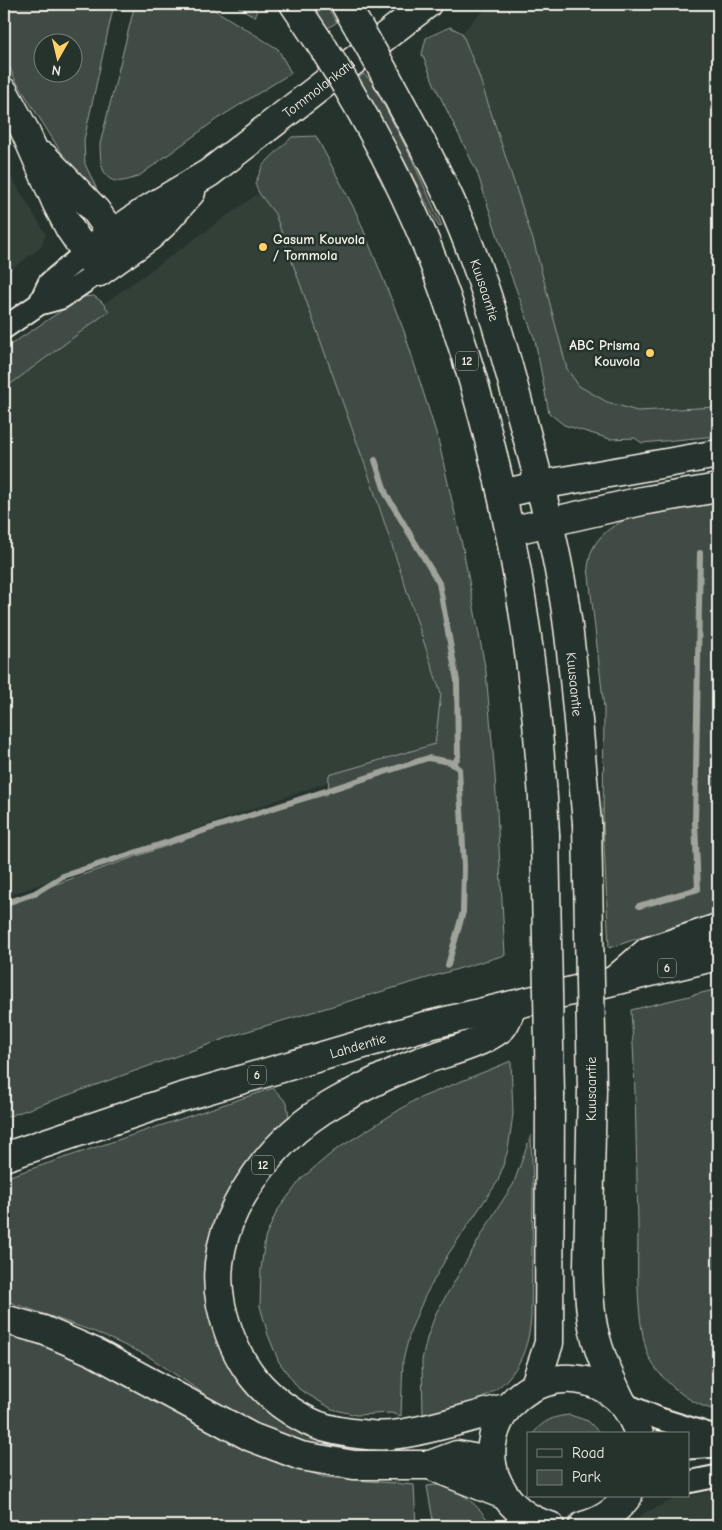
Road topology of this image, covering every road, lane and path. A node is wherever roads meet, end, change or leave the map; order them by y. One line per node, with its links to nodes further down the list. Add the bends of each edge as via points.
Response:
1 (294, 4): 12 (main road, 12, bridge, via 346,85 404,196 435,266 476,390)
2 (344, 4): 10 (main road, Kuusaantie, bridge, via 422,141 452,204 503,345)
3 (427, 4): 6 (main road, Tommolankatu, via 209,173 163,224)
4 (4, 92): 5 (main road)
5 (24, 129): 6 (main road, via 44,156 96,211); 7 (main road, via 57,204)
6 (119, 244): 7 (main road, Tommolankatu)
7 (93, 262): 8 (street, Tommolankatu, via 49,283 39,304)
8 (4, 328)
9 (718, 454): 10 (main road)
10 (540, 485): 12 (main road); 13 (main road, Kuusaantie)
11 (718, 488): 13 (main road, via 642,501)
12 (502, 494): 14 (main road, 12)
13 (549, 523): 14 (main road); 22 (main road, Kuusaantie, bridge, via 565,605 587,824 592,1089 590,1299 599,1349)
14 (510, 531): 21 (main road, 12, bridge, via 533,681 542,760 545,835 550,1097 549,1343)
15 (718, 928): 17 (main road, via 647,952)
16 (718, 956): 17 (main road, Lahdentie / 6)
17 (616, 979): 18 (main road, Lahdentie / 6)
18 (513, 1004): 19 (main road, Lahdentie / 6, via 425,1026 179,1098); 23 (main road, 12, via 502,1028 480,1041 374,1082 302,1125 271,1153 237,1204 227,1227 218,1270 225,1322 243,1363 272,1398 311,1422 362,1434 398,1435)
19 (4, 1157)
20 (4, 1319): 28 (main road, via 43,1330 94,1352 225,1424 301,1456 354,1465)
21 (535, 1385): 22 (main road, via 558,1379 582,1380 597,1384); 23 (main road, 12)
22 (622, 1403): 24 (main road); 25 (street, via 660,1420)
23 (506, 1408): 29 (main road, via 494,1435)
24 (638, 1432)
25 (718, 1437)
26 (718, 1446): 27 (street)
27 (690, 1448)
28 (430, 1465): 29 (main road, via 457,1456); 32 (main road)
29 (492, 1465): 32 (main road)
30 (718, 1476): 31 (street)
31 (690, 1482)
32 (504, 1495): 34 (main road, via 519,1512)
33 (629, 1498): 35 (main road, via 609,1516)
34 (550, 1526)
35 (583, 1526)

